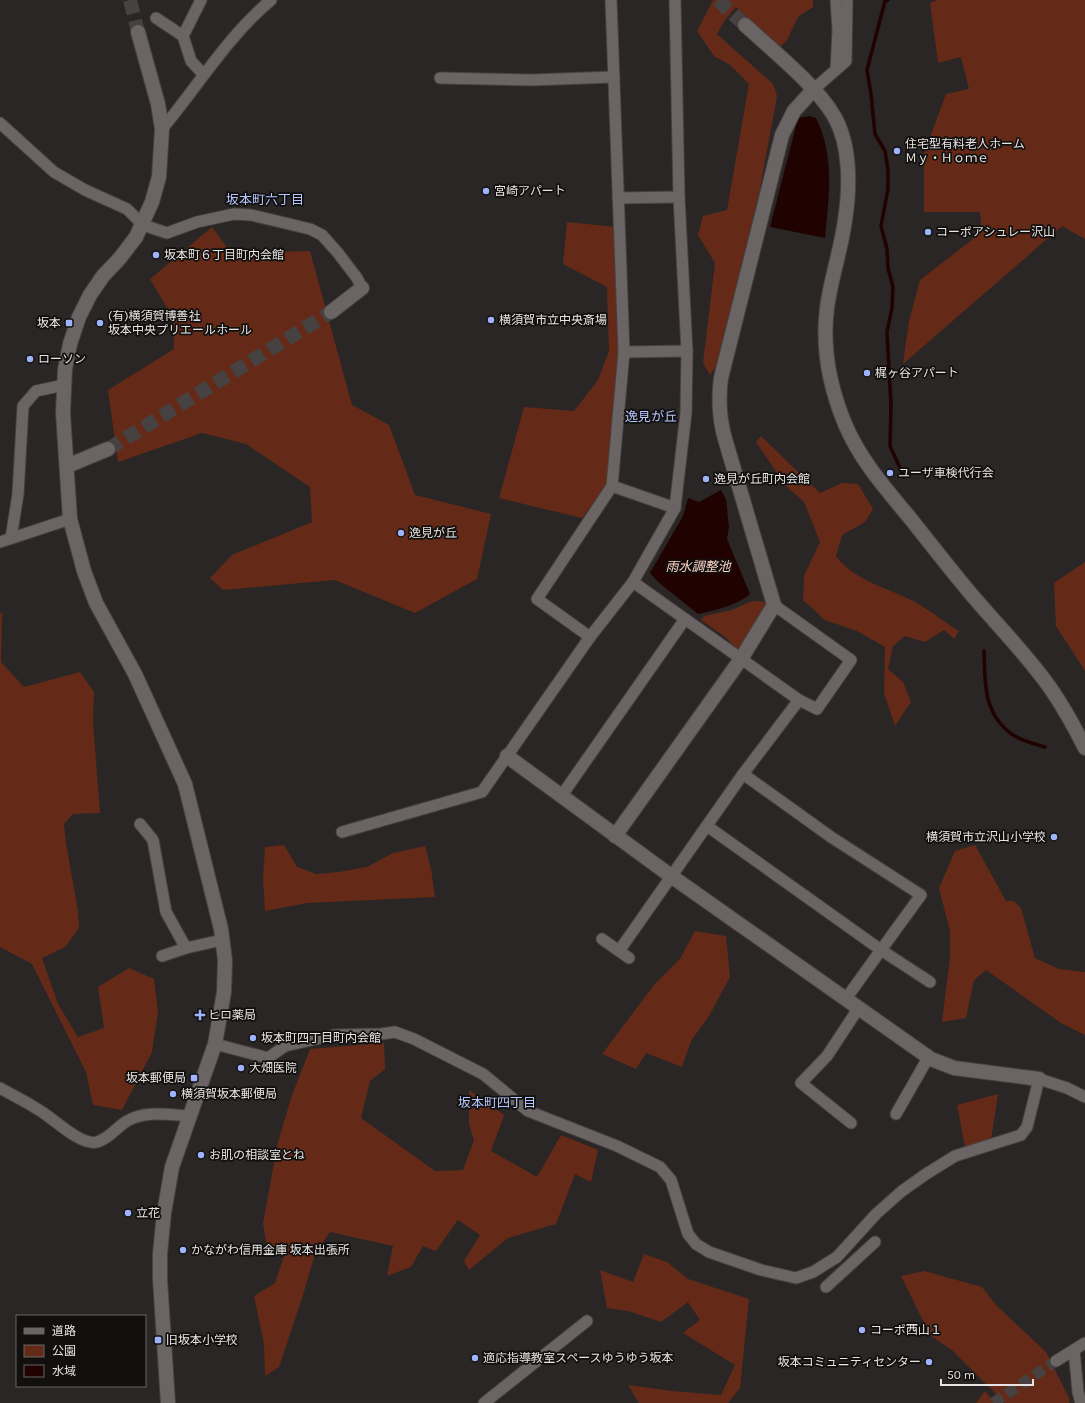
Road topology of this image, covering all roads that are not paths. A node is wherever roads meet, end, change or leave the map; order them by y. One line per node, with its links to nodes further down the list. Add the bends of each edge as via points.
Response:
1 (201, 0): 10 (street)
2 (271, 0): 12 (street, via 256,12)
3 (611, 0): 13 (street)
4 (675, 0): 18 (street)
5 (836, 0): 11 (street)
6 (847, 0): 11 (street, via 846,61)
7 (156, 18): 10 (street)
8 (745, 25): 15 (street)
9 (138, 32): 17 (street, via 158,104)
10 (183, 36): 12 (street, via 191,61)
11 (836, 68): 15 (street)
12 (203, 74): 17 (street)
13 (614, 77): 14 (street, via 531,80); 19 (street)
14 (440, 78)
15 (814, 89): 34 (street, via 794,111 782,135 721,378 718,401 725,439); 39 (street, via 835,118 842,133 846,161 845,221 832,276 826,322 827,361 833,390 845,425 875,475 1050,687 1070,717)
16 (0, 124): 20 (street, via 54,172 85,190 127,209)
17 (162, 129): 20 (street, via 159,177)
18 (679, 197): 19 (street); 23 (street)
19 (618, 198): 24 (street)
20 (143, 225): 21 (street, via 167,233 197,222 234,214 310,229 322,235 358,278); 25 (street, via 136,238 90,295 70,344)
21 (362, 288): 22 (street)
22 (332, 312)
23 (687, 351): 24 (street); 29 (street, via 686,413)
24 (624, 352): 28 (street)
25 (64, 385): 27 (street, via 63,413); 31 (street, via 36,391 23,406 18,494)
26 (108, 448): 27 (street)
27 (67, 466): 30 (street)
28 (612, 486): 29 (street); 36 (street, via 537,599)
29 (675, 508): 33 (street)
30 (70, 519): 31 (street); 49 (street, via 90,588 138,680 185,784)
31 (11, 538): 32 (street)
32 (0, 542)
33 (633, 582): 35 (street); 36 (street)
34 (774, 605): 37 (street); 38 (street, via 852,660 817,709)
35 (685, 619): 37 (street); 42 (street)
36 (590, 637): 40 (street)
37 (741, 659): 38 (street); 46 (street)
38 (799, 700): 41 (street)
39 (1085, 748)
40 (507, 756): 42 (street); 45 (street, via 482,792)
41 (743, 774): 44 (street); 51 (street, via 831,837 921,895)
42 (562, 795): 46 (street)
43 (140, 824): 50 (street, via 153,840 166,912)
44 (707, 826): 47 (street); 51 (street)
45 (342, 832)
46 (615, 836): 47 (street)
47 (671, 876): 52 (street); 56 (street)
48 (602, 939): 52 (street)
49 (222, 940): 50 (street); 58 (street, via 225,960 224,992)
50 (186, 948): 53 (street)
51 (881, 950): 55 (street); 56 (street)
52 (618, 951): 54 (street)
53 (162, 956)
54 (629, 958)
55 (930, 982)
56 (845, 1000): 57 (street)
57 (858, 1009): 59 (street); 65 (street, via 827,1056 801,1083)
58 (215, 1044): 60 (street, via 268,1058 285,1046 334,1035 395,1032 414,1039 483,1074 528,1111 617,1146 660,1167 671,1180 688,1234 696,1244 709,1252 761,1270 796,1278 813,1272 837,1257 876,1214 926,1174 955,1156 1021,1135 1027,1128); 64 (street)
59 (928, 1058): 60 (street, via 954,1068); 63 (street)
60 (1039, 1079): 62 (street)
61 (0, 1088): 64 (street, via 88,1141 98,1142 127,1120 144,1114)
62 (1085, 1096)
63 (896, 1114)
64 (190, 1116): 72 (street, via 172,1167 160,1254)
65 (851, 1123)
66 (875, 1242): 67 (street)
67 (826, 1287)
68 (587, 1321): 73 (street)
69 (1085, 1343): 70 (street)
70 (1074, 1350): 71 (street); 74 (street)
71 (1056, 1361)
72 (168, 1403)
73 (484, 1403)
74 (1081, 1403)

